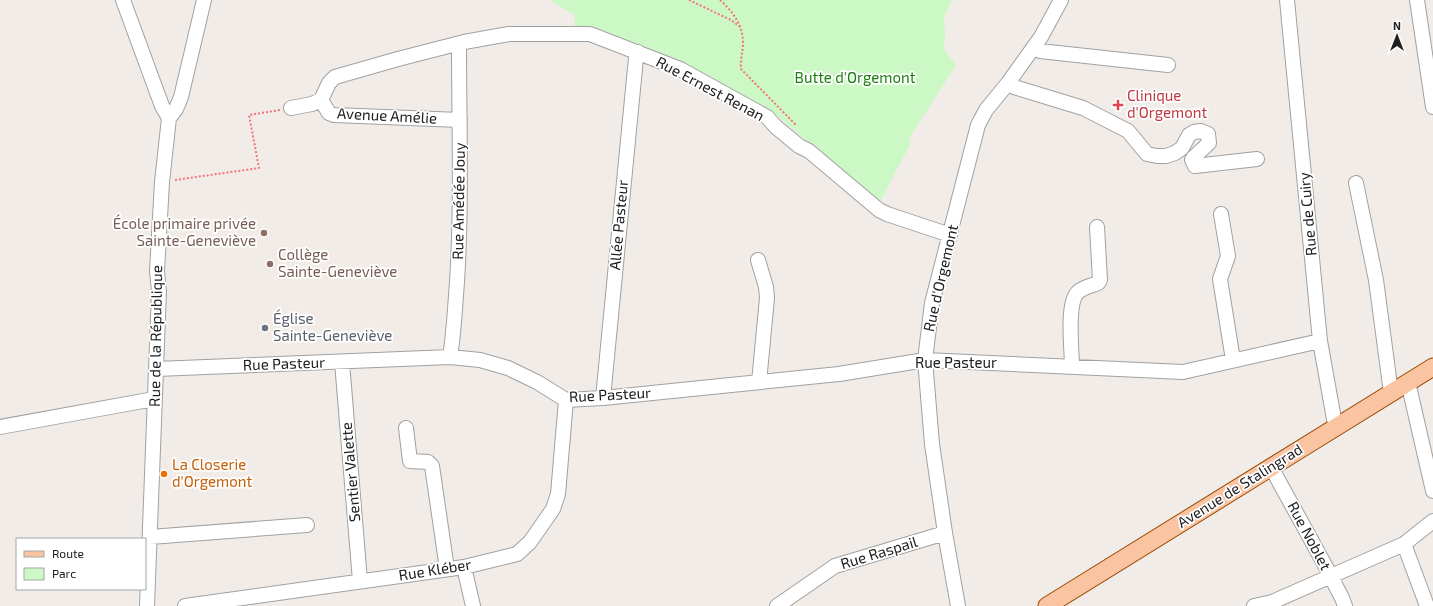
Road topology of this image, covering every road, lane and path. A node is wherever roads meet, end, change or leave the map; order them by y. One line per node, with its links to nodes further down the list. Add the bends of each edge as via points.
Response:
1 (123, 0): 17 (street, via 162,106)
2 (204, 0): 17 (street, Rue de la République, via 181,97)
3 (689, 0): 8 (path)
4 (720, 0): 8 (path, via 732,11)
5 (1061, 0): 10 (street, Rue d'Orgemont)
6 (1288, 0): 27 (street, Rue de Cuiry)
7 (1418, 0): 15 (street)
8 (740, 27): 19 (path, via 743,42 741,69 795,124)
9 (459, 44): 11 (street, Rue Ernest Renan, via 508,34 590,34); 14 (street, Rue Ernest Renan, via 335,77 329,83); 18 (street, Rue Amédée Jouy)
10 (1034, 47): 12 (street, via 1040,51); 13 (street, Rue d'Orgemont)
11 (638, 52): 25 (street, Rue Ernest Renan, via 680,69 767,117 879,210); 38 (street, Allée Pasteur)
12 (1168, 65)
13 (1008, 83): 20 (street, via 1090,111 1128,131 1147,154 1166,156 1175,153 1182,148 1189,135 1201,131 1208,134 1210,140 1192,160 1195,166); 25 (street, Rue d'Orgemont, via 986,110 978,125)
14 (321, 100): 16 (street); 18 (street, Avenue Amélie, via 329,113 334,115)
15 (1433, 107)
16 (291, 108): 21 (path, via 249,114 260,168)
17 (169, 118): 21 (street, Rue de la République)
18 (460, 120): 28 (street, Rue Amédée Jouy, via 458,256)
19 (794, 129)
20 (1257, 159)
21 (162, 182): 34 (street, Rue de la République, via 157,270 159,291)
22 (1356, 182): 37 (street, via 1376,280)
23 (1221, 214): 30 (street, via 1228,256 1220,279)
24 (1097, 227): 32 (street, via 1100,280 1074,298 1071,310)
25 (950, 235): 29 (street, Rue d'Orgemont, via 932,303)
26 (758, 260): 35 (street, via 767,298)
27 (1320, 340): 30 (street, Rue Pasteur); 41 (street, Rue de Cuiry)
28 (450, 357): 31 (street, Rue Pasteur); 40 (street, Rue Pasteur, via 480,360 508,368)
29 (925, 360): 32 (street, Rue Pasteur); 35 (street, Rue Pasteur, via 839,374); 48 (street, Rue d'Orgemont, via 932,444)
30 (1234, 360): 32 (street, Rue Pasteur, via 1183,372)
31 (342, 362): 34 (street, Rue Pasteur); 54 (street, Sentier Valette)
32 (1072, 362)
33 (1433, 367): 36 (main road, Avenue de Stalingrad)
34 (156, 369): 39 (street, Rue de la République)
35 (760, 382): 38 (street, Rue Pasteur)
36 (1408, 382): 37 (main road, Avenue de Stalingrad); 45 (street)
37 (1391, 393): 41 (main road, Avenue de Stalingrad)
38 (603, 398): 40 (street, Rue Pasteur)
39 (154, 399): 42 (street); 49 (street, Rue de la République)
40 (566, 400): 51 (street, Rue Kléber, via 558,494 553,509 530,542 517,554)
41 (1337, 426): 44 (main road, Avenue de Stalingrad)
42 (0, 427)
43 (406, 428): 52 (street, via 410,461 428,462 432,466)
44 (1271, 467): 53 (street, Rue Noblet); 61 (main road, Avenue de Stalingrad)
45 (1433, 491)
46 (1433, 521): 50 (street)
47 (307, 525): 49 (street)
48 (945, 533): 59 (street, Rue Raspail, via 835,566); 60 (street, Rue d'Orgemont)
49 (150, 537): 56 (street, Rue de la République)
50 (1404, 544): 53 (street); 64 (street)
51 (464, 566): 52 (street, Rue Kléber); 58 (street)
52 (447, 569): 54 (street, Rue Kléber)
53 (1331, 577): 62 (street, via 1272,602); 63 (street, Rue Noblet)
54 (360, 581): 55 (street, Rue Kléber)
55 (279, 600): 57 (street, Rue Kléber)
56 (147, 606)
57 (185, 606)
58 (473, 606)
59 (777, 606)
60 (958, 606)
61 (1047, 606)
62 (1254, 606)
63 (1345, 606)
64 (1427, 606)

